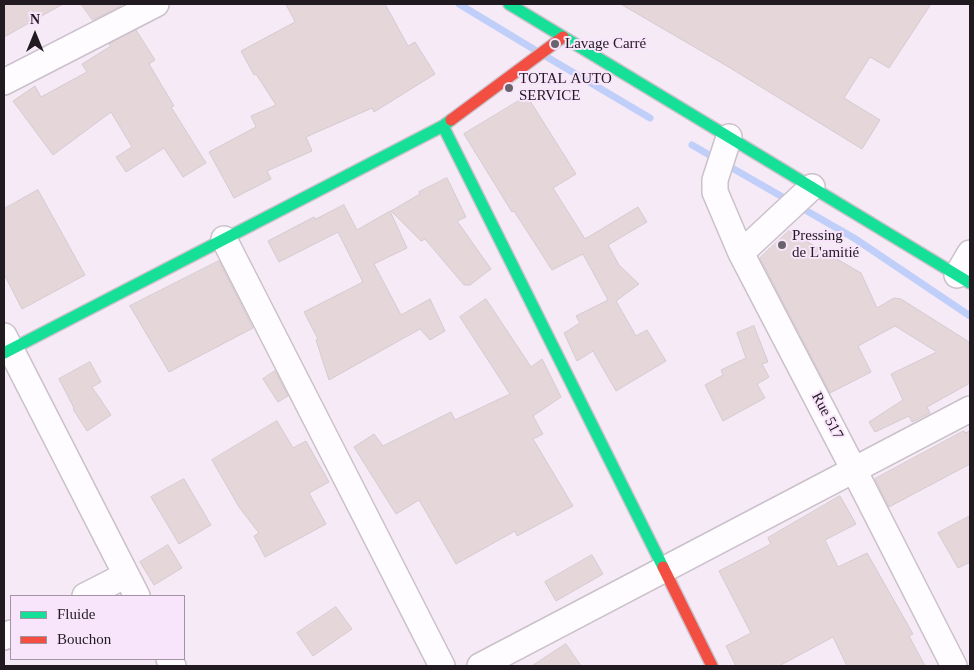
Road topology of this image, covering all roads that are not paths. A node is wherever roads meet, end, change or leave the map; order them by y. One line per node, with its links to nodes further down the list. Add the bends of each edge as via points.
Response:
1 (156, 4): 4 (street)
2 (509, 4): 3 (street)
3 (563, 36): 5 (street); 6 (street)
4 (4, 82)
5 (443, 126): 8 (street); 15 (street)
6 (729, 137): 7 (street); 9 (street, Rue 517, via 715,180 715,192)
7 (812, 187): 9 (street); 11 (street)
8 (224, 239): 12 (street); 18 (street)
9 (742, 253): 14 (street, Rue 517)
10 (970, 253): 11 (street)
11 (964, 279)
12 (6, 346): 16 (street)
13 (970, 409): 14 (street)
14 (854, 470): 15 (street); 21 (street, Rue 517)
15 (664, 570): 19 (street); 20 (street)
16 (132, 586): 17 (street)
17 (90, 595)
18 (442, 666)
19 (480, 666)
20 (712, 666)
21 (954, 666)

